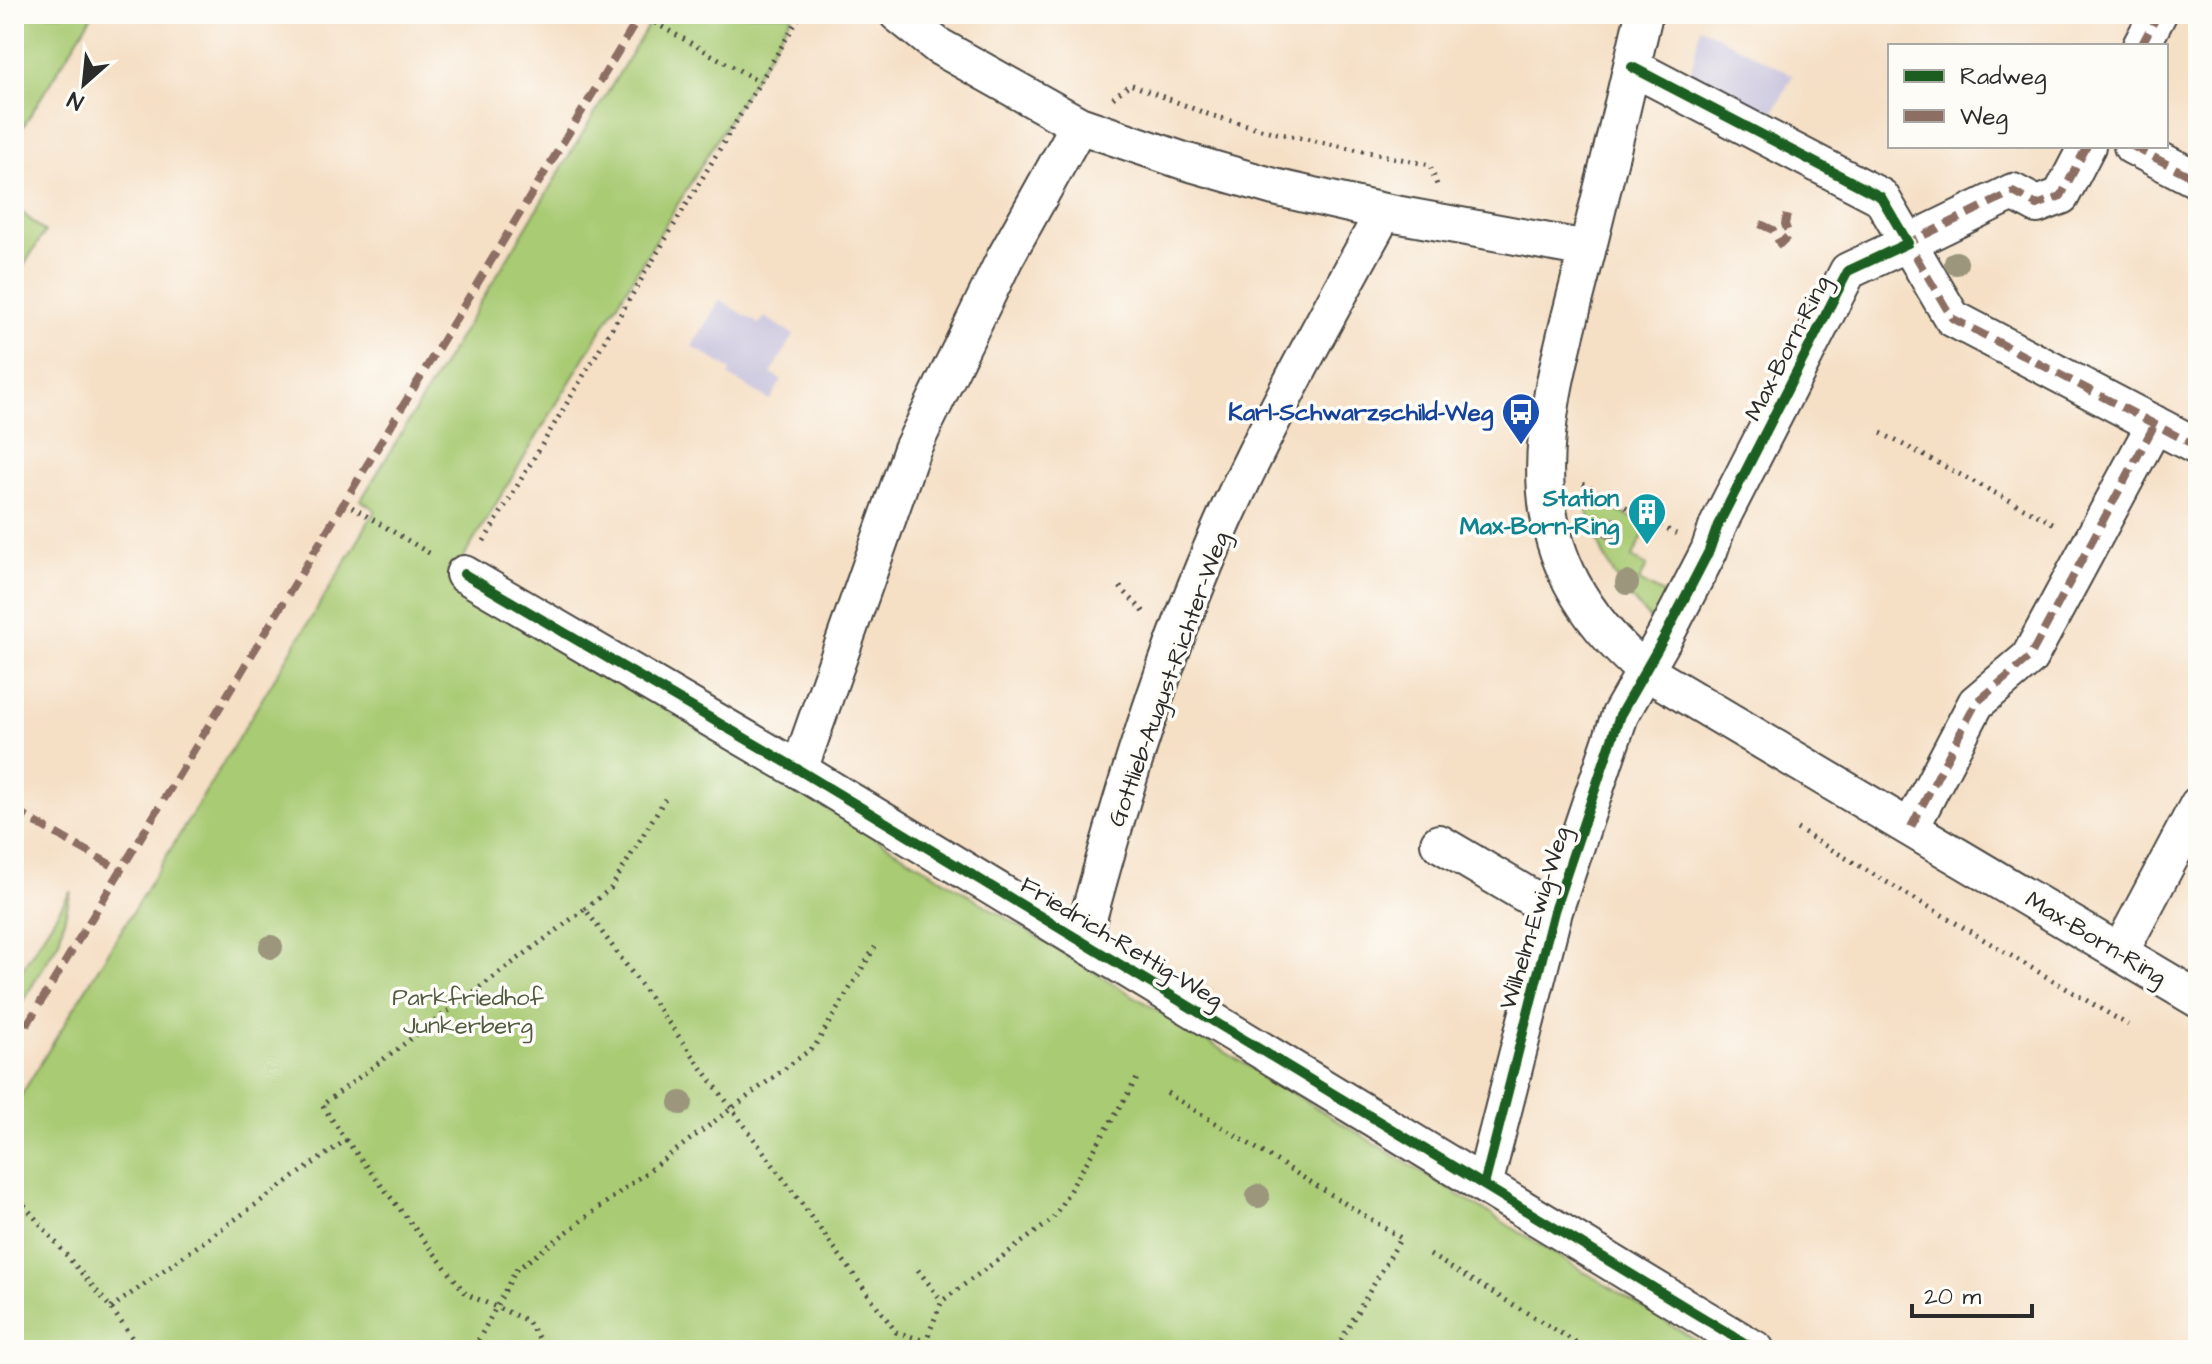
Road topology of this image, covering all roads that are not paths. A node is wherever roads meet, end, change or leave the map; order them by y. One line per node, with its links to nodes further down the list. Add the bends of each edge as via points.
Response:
1 (898, 14): 6 (street, via 938,46)
2 (1644, 14): 5 (street, Max-Born-Ring)
3 (2158, 14): 4 (street)
4 (2142, 44)
5 (1632, 67): 11 (street, via 1881,197); 12 (street, Max-Born-Ring)
6 (1079, 125): 10 (street, via 1274,187); 17 (street, via 1005,258 912,449)
7 (2086, 148): 11 (street, Max-Born-Ring, via 2061,196 2037,205 2013,192)
8 (2136, 148): 9 (street)
9 (2198, 180)
10 (1384, 212): 12 (street); 22 (street, Gottlieb-August-Richter-Weg, via 1278,405 1223,523 1131,774)
11 (1908, 243): 13 (street, via 1952,318); 16 (street, Max-Born-Ring, via 1848,271)
12 (1587, 249): 16 (street, Max-Born-Ring, via 1546,426 1544,484 1557,548 1575,590 1617,647)
13 (2155, 424): 14 (street); 19 (street, via 2029,658 1976,703)
14 (2198, 447)
15 (464, 574): 17 (street, Friedrich-Rettig-Weg)
16 (1645, 671): 19 (street, Max-Born-Ring); 21 (street, Wilhelm-Ewig-Weg, via 1620,715)
17 (799, 770): 22 (street, Friedrich-Rettig-Weg)
18 (2198, 805): 23 (street)
19 (1911, 827): 23 (street, Max-Born-Ring)
20 (1439, 843): 21 (street, Wilhelm-Ewig-Weg)
21 (1554, 911): 25 (street, Wilhelm-Ewig-Weg)
22 (1082, 941): 25 (street, Friedrich-Rettig-Weg)
23 (2120, 952): 24 (street, Max-Born-Ring)
24 (2198, 999)
25 (1484, 1185): 26 (street, Friedrich-Rettig-Weg)
26 (1756, 1350)

